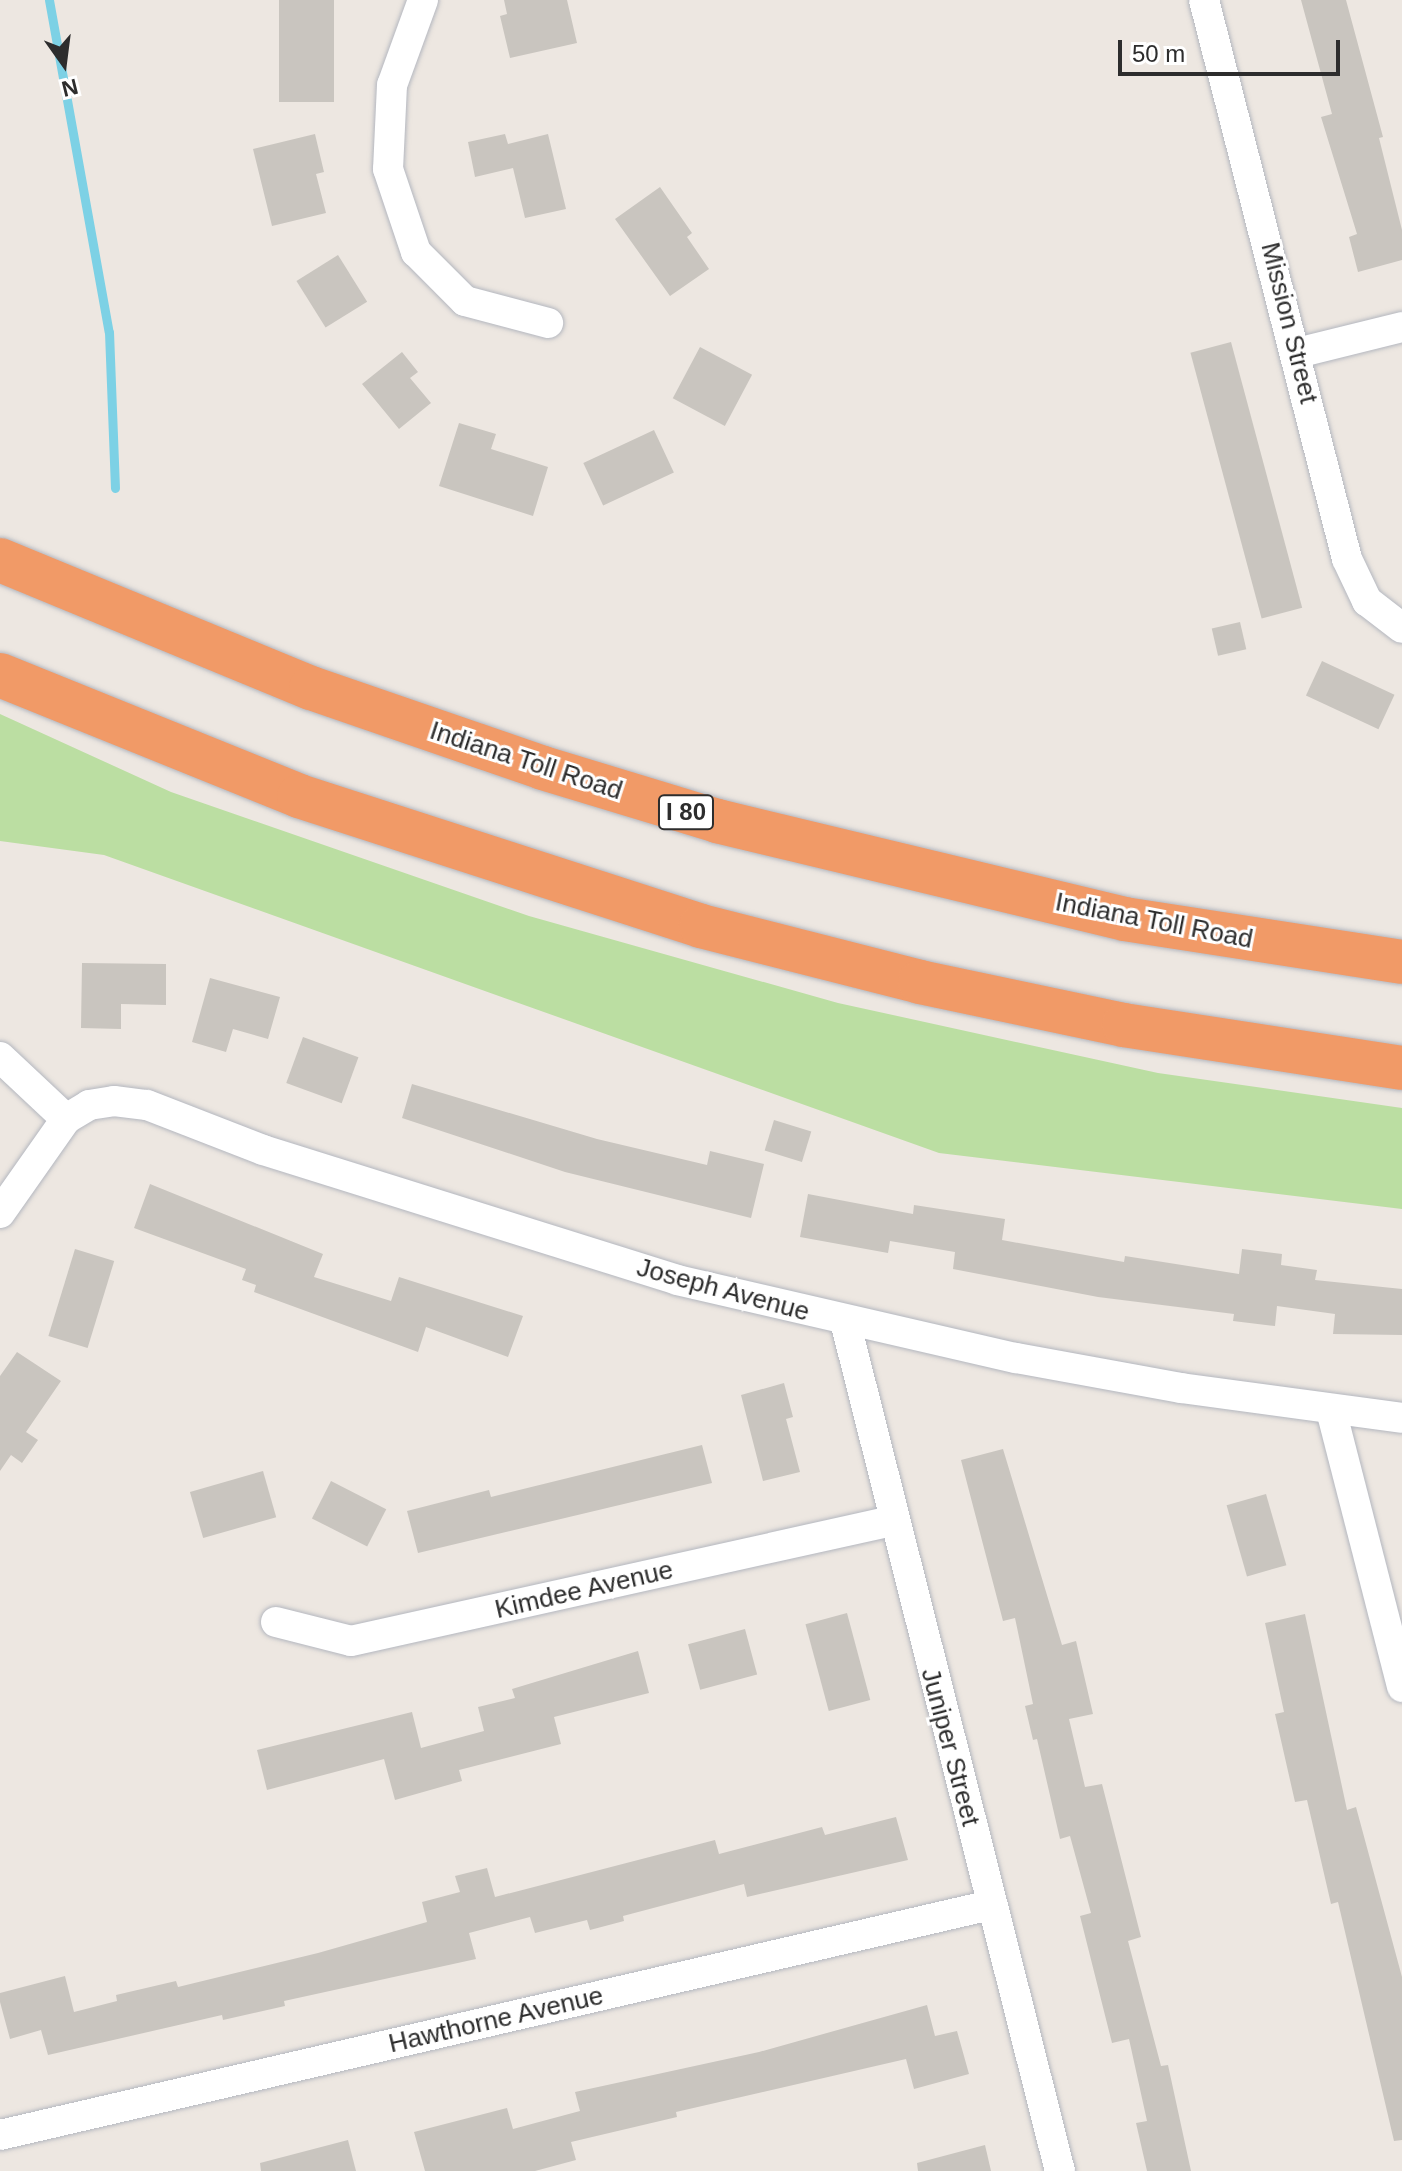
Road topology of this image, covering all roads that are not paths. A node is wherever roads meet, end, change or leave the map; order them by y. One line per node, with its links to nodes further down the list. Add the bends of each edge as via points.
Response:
1 (423, 0): 3 (street, via 392,85 388,169 416,252 465,301)
2 (1204, 0): 5 (street, Mission Street)
3 (548, 323)
4 (1402, 327): 5 (street)
5 (1297, 353): 7 (street, Mission Street, via 1347,559 1367,601)
6 (0, 560): 9 (highway, Indiana Toll Road / I 80, via 311,688 717,821 1125,919)
7 (1402, 628)
8 (0, 675): 11 (highway, via 299,796 701,926 920,982 1124,1025)
9 (1402, 962)
10 (0, 1057): 12 (street)
11 (1402, 1068)
12 (66, 1119): 13 (street); 14 (street, Joseph Avenue, via 89,1105 147,1105 263,1150 677,1280)
13 (0, 1213)
14 (845, 1321): 15 (street, Joseph Avenue, via 1166,1386); 17 (street, Juniper Street)
15 (1331, 1410): 16 (street, Joseph Avenue); 19 (street)
16 (1402, 1418)
17 (892, 1521): 18 (street, Kimdee Avenue, via 351,1641); 20 (street, Juniper Street)
18 (276, 1622)
19 (1402, 1687)
20 (991, 1905): 21 (street, Hawthorne Avenue); 22 (street, Juniper Street)
21 (0, 2135)
22 (1060, 2171)

